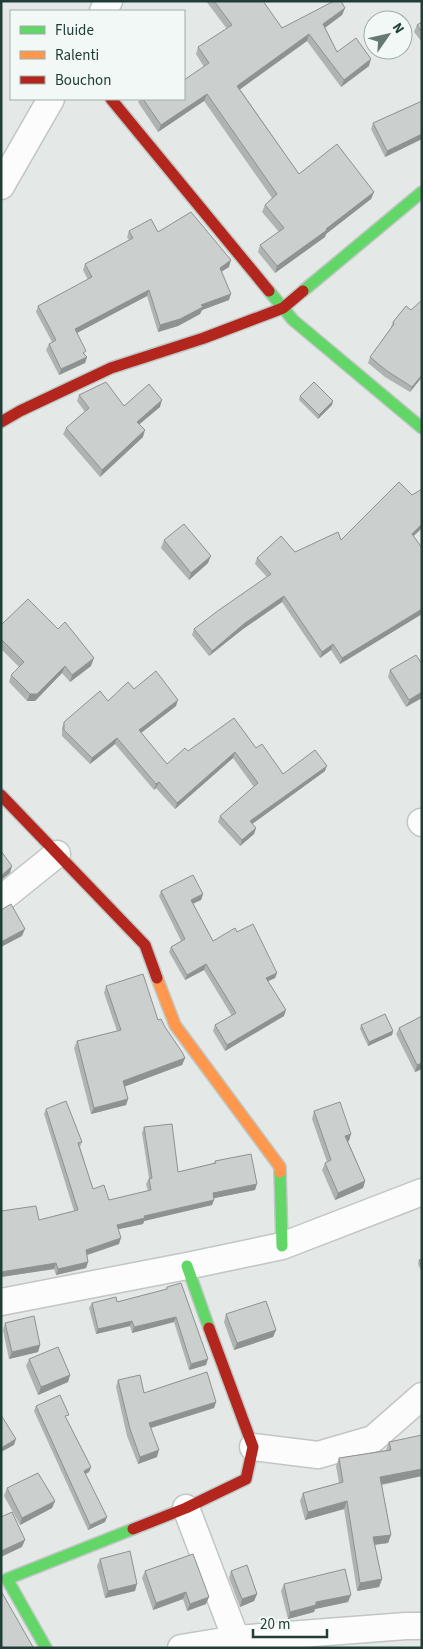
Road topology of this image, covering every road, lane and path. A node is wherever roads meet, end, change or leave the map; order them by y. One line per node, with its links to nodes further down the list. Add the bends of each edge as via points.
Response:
1 (50, 100): 3 (street)
2 (112, 100): 5 (street)
3 (1, 186)
4 (422, 192): 5 (street)
5 (283, 308): 6 (street, via 111,368); 7 (street, via 293,320)
6 (1, 422)
7 (422, 428)
8 (1, 795): 9 (street)
9 (57, 854): 10 (street); 12 (street, via 145,945 176,1025 280,1167)
10 (1, 899)
11 (422, 1192): 12 (street)
12 (282, 1246): 13 (street)
13 (187, 1266): 14 (street); 16 (street)
14 (1, 1302)
15 (422, 1396): 16 (street, via 373,1439 318,1455)
16 (253, 1448): 17 (street, via 246,1479)
17 (186, 1508): 19 (street); 20 (street, via 7,1579)
18 (412, 1633): 19 (street)
19 (236, 1640): 21 (street)
20 (46, 1648)
21 (181, 1648)

